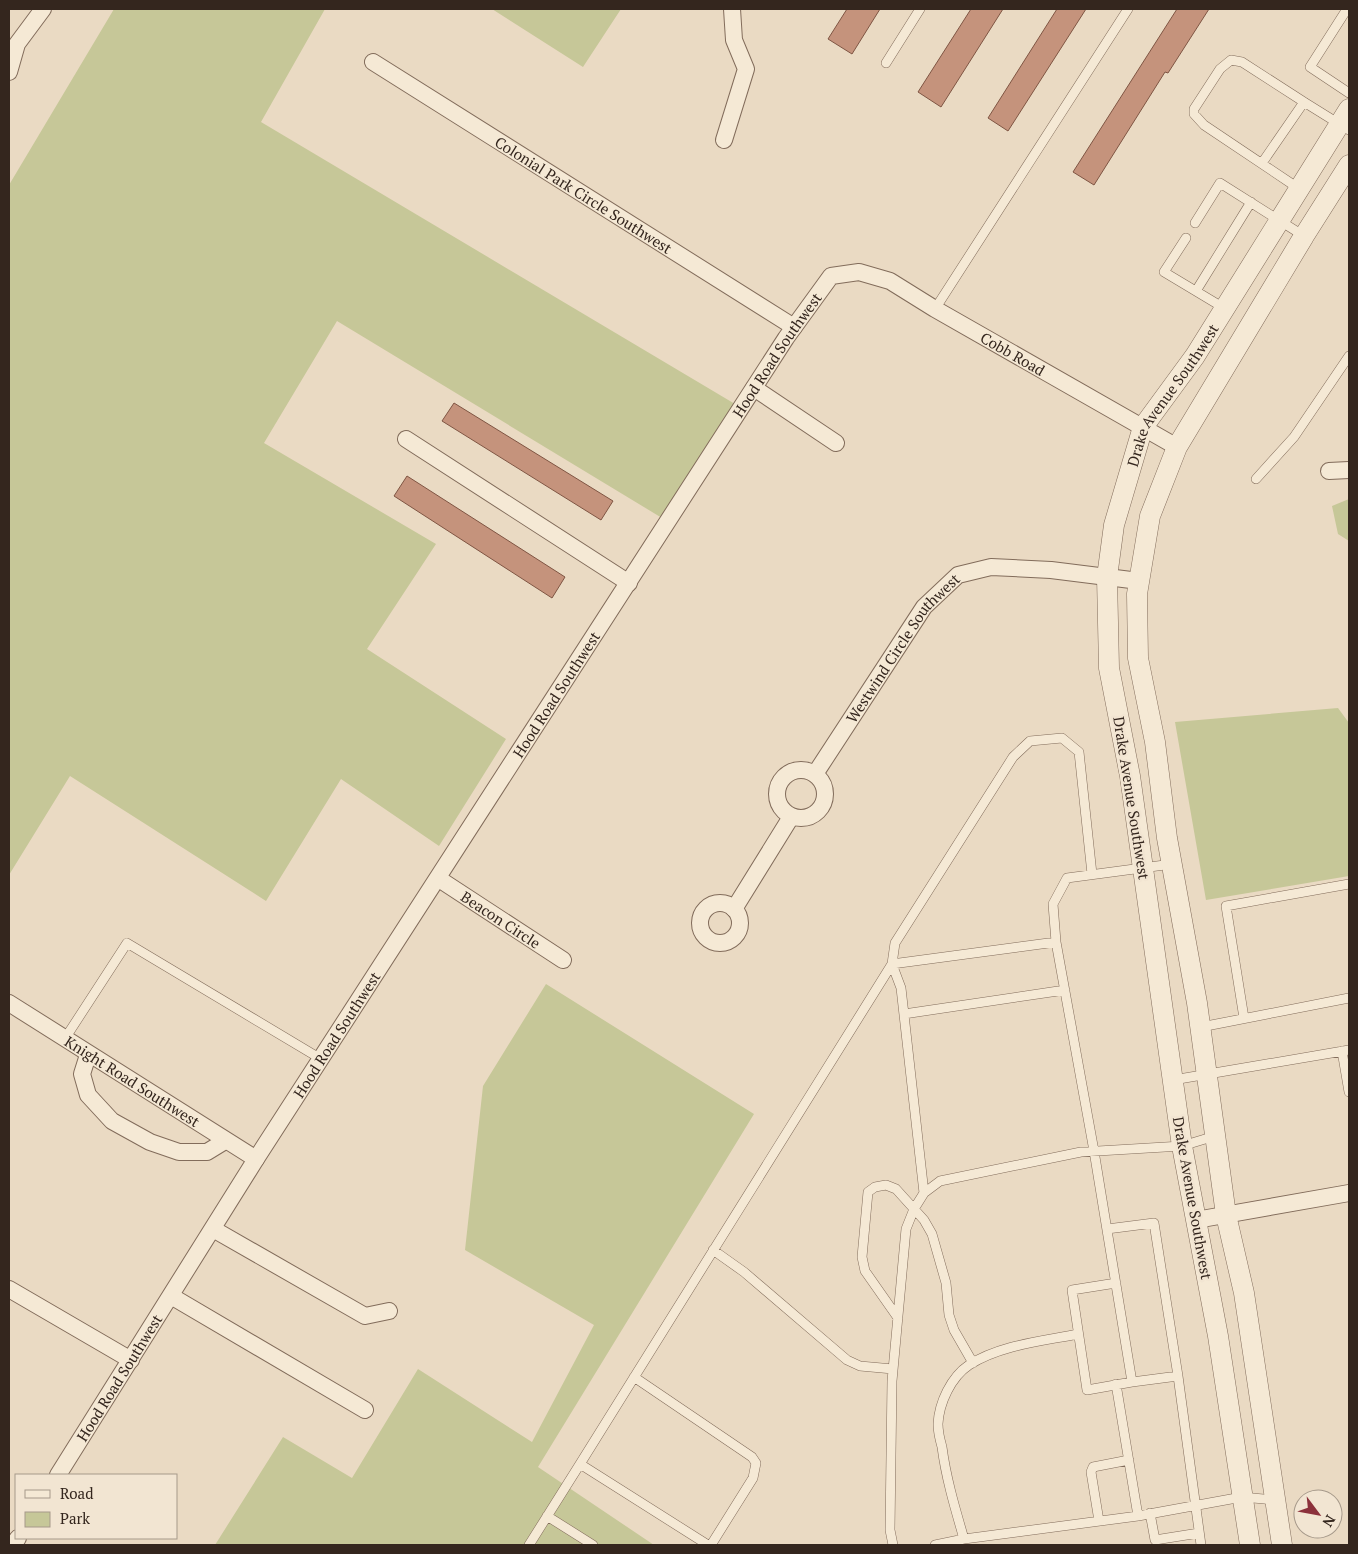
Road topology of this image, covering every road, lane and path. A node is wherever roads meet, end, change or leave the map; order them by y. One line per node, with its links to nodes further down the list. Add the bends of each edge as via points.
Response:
1 (43, 9): 6 (street)
2 (732, 9): 13 (street, via 734,40 746,69)
3 (920, 9): 8 (lane)
4 (1128, 9): 25 (lane)
5 (1347, 9): 10 (lane, via 1310,67)
6 (13, 41): 9 (street)
7 (374, 62): 26 (street, Colonial Park Circle Southwest)
8 (886, 62)
9 (9, 72)
10 (1349, 93)
11 (1304, 102): 12 (lane); 14 (lane); 14 (lane, via 1242,62 1231,60 1220,70 1194,109 1194,114 1204,125)
12 (1346, 121): 16 (street, Drake Avenue Southwest)
13 (724, 140)
14 (1262, 163): 16 (lane)
15 (1349, 165): 20 (street, Drake Avenue Southwest)
16 (1298, 188): 18 (street, Drake Avenue Southwest)
17 (1251, 202): 18 (lane); 19 (lane, via 1220,183); 23 (lane)
18 (1279, 220): 20 (lane); 24 (street, Drake Avenue Southwest)
19 (1195, 223)
20 (1304, 236): 32 (street, Drake Avenue Southwest)
21 (1186, 238): 23 (lane, via 1164,272)
22 (884, 279): 25 (street, Cobb Road); 26 (street, Hood Road Southwest, via 859,272 832,276)
23 (1196, 291): 24 (lane)
24 (1224, 308): 29 (street, Drake Avenue Southwest, via 1195,356)
25 (935, 309): 29 (street, Cobb Road)
26 (794, 327): 28 (street, Hood Road Southwest)
27 (1349, 356): 35 (lane, via 1294,436)
28 (754, 388): 31 (street); 38 (street, Hood Road Southwest)
29 (1143, 427): 32 (street, Cobb Road); 36 (street, Drake Avenue Southwest, via 1114,525)
30 (406, 440): 38 (street)
31 (836, 443)
32 (1177, 447): 37 (street, Drake Avenue Southwest, via 1150,516)
33 (1349, 470): 34 (street)
34 (1329, 471)
35 (1256, 479)
36 (1107, 577): 37 (street, Westwind Circle Southwest); 39 (street, Westwind Circle Southwest, via 990,567 958,575 924,606); 42 (street, Drake Avenue Southwest, via 1109,668 1130,776)
37 (1139, 581): 41 (street, Drake Avenue Southwest, via 1138,658 1155,742)
38 (629, 583): 44 (street, Hood Road Southwest)
39 (815, 774): 40 (street, via 821,779 826,794 820,810 807,818); 40 (street, via 807,770 791,772 779,782 776,790 779,806)
40 (790, 817): 46 (street)
41 (1172, 864): 42 (lane); 55 (street, Drake Avenue Southwest)
42 (1143, 868): 43 (lane); 61 (street, Drake Avenue Southwest)
43 (1092, 874): 47 (lane, via 1067,878 1053,904); 49 (lane, via 1079,752 1062,738 1030,741 1013,757 895,943)
44 (439, 878): 48 (street, Beacon Circle); 59 (street, Hood Road Southwest)
45 (1349, 884): 54 (lane, via 1226,906)
46 (734, 909)
47 (1056, 942): 49 (lane); 50 (lane)
48 (563, 960)
49 (892, 964): 53 (lane, via 901,988); 75 (lane)
50 (1065, 990): 53 (lane); 66 (lane)
51 (1349, 998): 54 (lane)
52 (9, 1002): 56 (street, Knight Road Southwest)
53 (904, 1014): 68 (lane)
54 (1244, 1018): 55 (lane)
55 (1201, 1027): 60 (street, Drake Avenue Southwest)
56 (64, 1040): 58 (street, Knight Road Southwest); 59 (lane, via 127,943)
57 (1346, 1051): 60 (lane); 62 (lane)
58 (88, 1055): 64 (street, Knight Road Southwest); 64 (street, via 82,1074 88,1095 112,1122 150,1142 179,1152 207,1152)
59 (321, 1059): 67 (street, Hood Road Southwest)
60 (1208, 1076): 61 (lane); 63 (street, Drake Avenue Southwest)
61 (1173, 1080): 65 (street, Drake Avenue Southwest)
62 (1349, 1092)
63 (1216, 1136): 65 (lane); 71 (street, Drake Avenue Southwest)
64 (225, 1140): 67 (street, Knight Road Southwest)
65 (1182, 1146): 66 (lane); 72 (street, Drake Avenue Southwest)
66 (1094, 1151): 68 (lane, via 940,1181); 73 (lane)
67 (256, 1159): 74 (street, Hood Road Southwest)
68 (924, 1193): 70 (lane)
69 (1349, 1193): 71 (street)
70 (914, 1209): 80 (lane, via 906,1229); 80 (lane, via 896,1189 876,1186 868,1192 862,1257 865,1271); 83 (lane, via 932,1234 946,1283 949,1315)
71 (1226, 1215): 72 (street); 94 (street, Drake Avenue Southwest, via 1244,1293)
72 (1196, 1220): 93 (street, Drake Avenue Southwest, via 1218,1336)
73 (1107, 1228): 76 (lane); 85 (lane, via 1154,1223)
74 (213, 1229): 78 (street, Hood Road Southwest); 79 (street, via 365,1316)
75 (713, 1250): 84 (lane, via 744,1272 847,1360 860,1366); 86 (lane)
76 (1116, 1283): 81 (lane, via 1072,1290); 87 (lane)
77 (9, 1289): 82 (street)
78 (171, 1296): 82 (street, Hood Road Southwest); 89 (street)
79 (390, 1311)
80 (898, 1318): 84 (lane)
81 (1078, 1334): 83 (lane, via 1017,1346); 88 (lane, via 1087,1390)
82 (131, 1360): 92 (street, Hood Road Southwest)
83 (973, 1363): 101 (lane, via 946,1392 938,1424 947,1480)
84 (893, 1369): 105 (lane, via 890,1530)
85 (1178, 1376): 87 (lane); 95 (lane)
86 (634, 1377): 91 (lane); 104 (lane, via 752,1457 756,1463 753,1478)
87 (1132, 1382): 88 (lane)
88 (1116, 1384): 90 (lane)
89 (365, 1410)
90 (1129, 1460): 98 (lane); 99 (lane, via 1093,1467)
91 (580, 1464): 97 (lane); 104 (lane)
92 (59, 1474)
93 (1242, 1497): 94 (lane); 95 (lane); 108 (street, Drake Avenue Southwest)
94 (1275, 1500): 109 (street, Drake Avenue Southwest)
95 (1196, 1504): 96 (lane); 100 (lane)
96 (1150, 1513): 98 (lane); 100 (lane, via 1155,1540)
97 (548, 1516): 102 (lane); 103 (lane)
98 (1138, 1516): 99 (lane)
99 (1098, 1521): 101 (lane)
100 (1199, 1533): 107 (lane)
101 (964, 1539): 106 (lane)
102 (529, 1545)
103 (592, 1545)
104 (709, 1545)
105 (894, 1545)
106 (935, 1545)
107 (1201, 1545)
108 (1250, 1545)
109 (1282, 1545)

